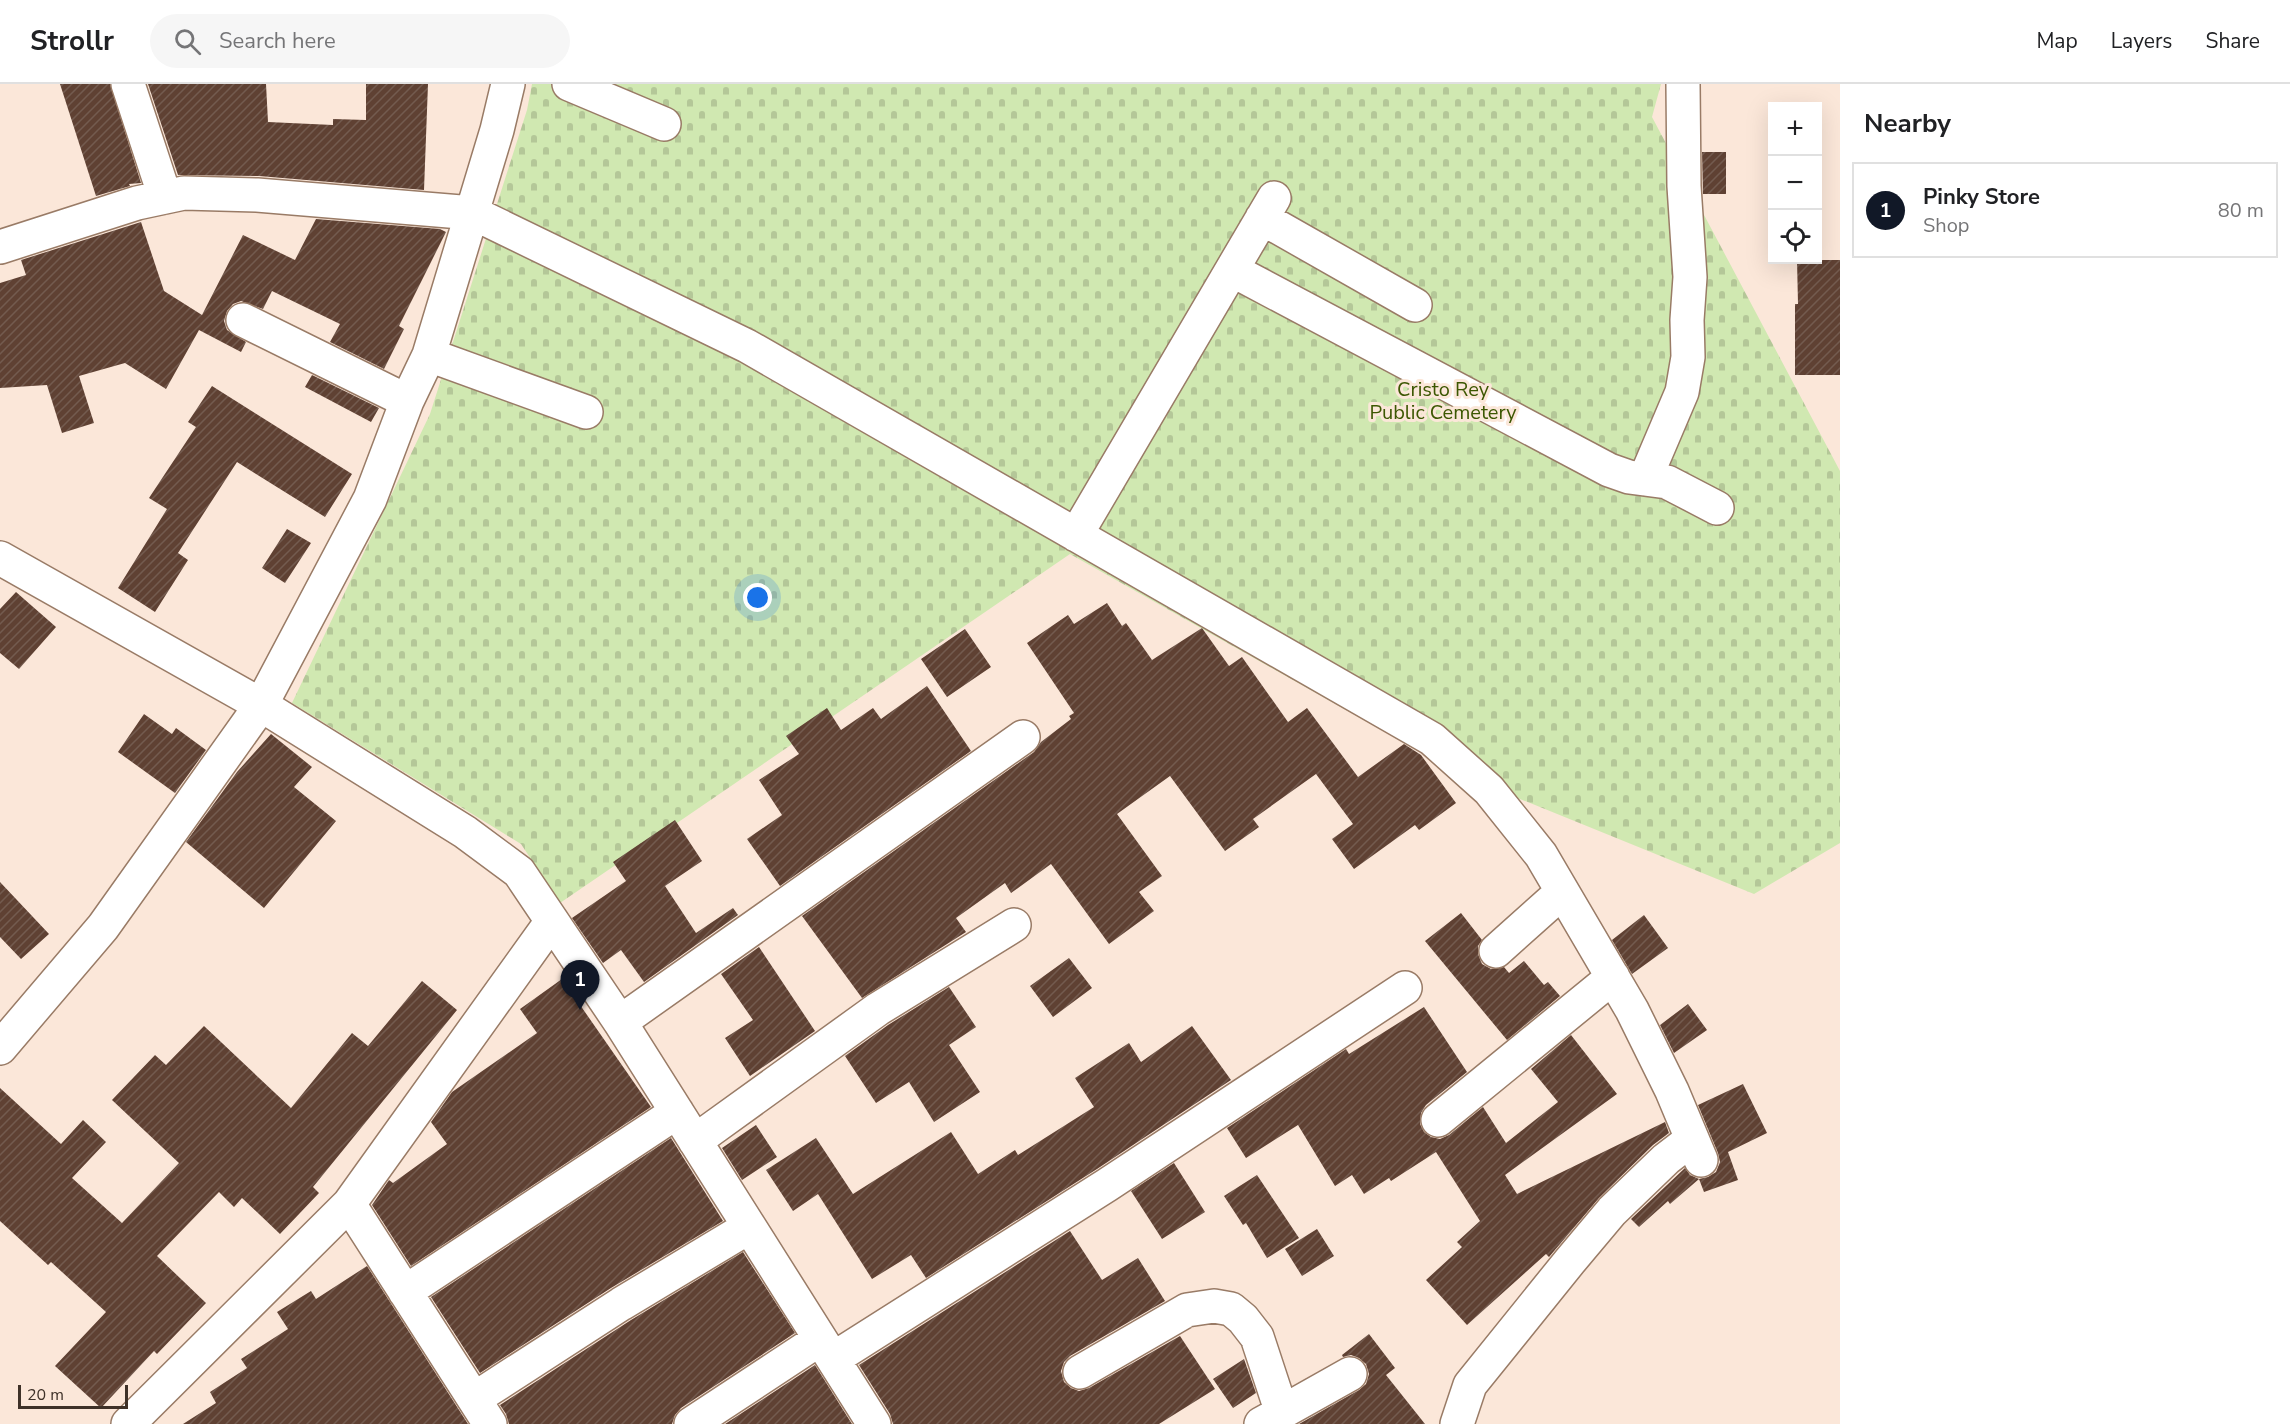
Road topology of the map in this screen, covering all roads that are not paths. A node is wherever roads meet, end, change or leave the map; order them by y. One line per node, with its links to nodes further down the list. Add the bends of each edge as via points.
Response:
1 (128, 84): 6 (street)
2 (508, 84): 7 (street)
3 (569, 84): 5 (street)
4 (1683, 84): 15 (street, via 1690,277 1688,357 1682,392)
5 (664, 124)
6 (165, 197): 7 (street, via 184,193 257,195); 8 (street)
7 (472, 213): 12 (street); 17 (street, via 747,346)
8 (0, 247)
9 (1232, 270): 10 (street, via 1268,208); 15 (street, via 1609,470); 17 (street)
10 (1415, 305)
11 (243, 320): 13 (street)
12 (429, 355): 13 (street); 14 (street)
13 (407, 401): 19 (street, via 370,499)
14 (586, 412)
15 (1645, 479): 16 (street, via 1666,482)
16 (1717, 508)
17 (1076, 535): 21 (street, via 1432,739 1489,790 1541,855)
18 (0, 558): 19 (street)
19 (261, 705): 22 (street, via 465,832 519,873); 28 (street, via 103,927)
20 (1023, 737): 27 (street)
21 (1562, 892): 24 (street); 25 (street)
22 (552, 921): 27 (street); 32 (street)
23 (1014, 925): 31 (street, via 878,1009)
24 (1496, 951)
25 (1613, 977): 30 (street); 43 (street, via 1672,1091 1696,1149 1666,1159 1612,1211 1470,1385)
26 (1405, 988): 35 (street, via 1107,1185)
27 (620, 1022): 29 (street)
28 (0, 1048)
29 (676, 1112): 31 (street); 34 (street)
30 (1438, 1120)
31 (695, 1141): 33 (street)
32 (349, 1204): 34 (street); 40 (street)
33 (749, 1227): 35 (street); 38 (street, via 621,1304)
34 (405, 1292): 38 (street)
35 (827, 1349): 41 (street); 42 (street)
36 (1080, 1372): 39 (street, via 1187,1310 1214,1306 1231,1310 1243,1318 1257,1337)
37 (1350, 1374): 39 (street)
38 (482, 1412)
39 (1271, 1418)
40 (128, 1424)
41 (691, 1424)
42 (874, 1424)
43 (1457, 1424)

